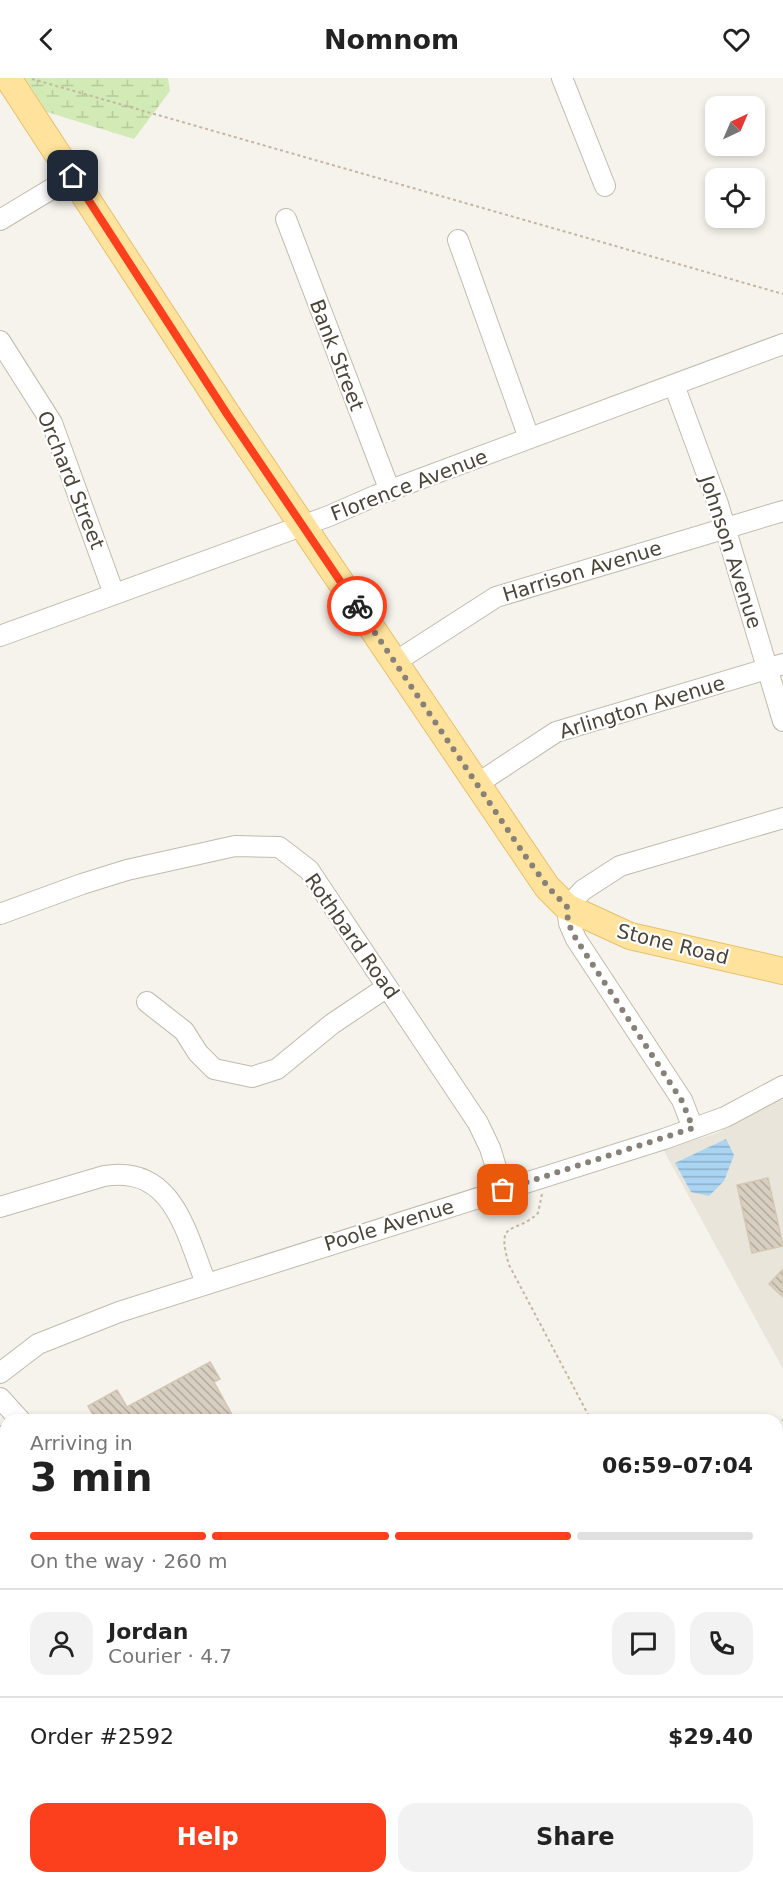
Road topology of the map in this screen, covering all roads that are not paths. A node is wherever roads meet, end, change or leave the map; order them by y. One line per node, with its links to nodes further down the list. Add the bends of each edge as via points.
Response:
1 (8, 78): 3 (main road, Stone Road)
2 (562, 78): 4 (street)
3 (73, 176): 6 (street); 14 (main road, Stone Road)
4 (605, 186)
5 (286, 219): 12 (street, Bank Street)
6 (0, 220)
7 (458, 240): 11 (street)
8 (0, 341): 16 (street, Orchard Street, via 52,423)
9 (783, 344): 10 (street, Florence Avenue)
10 (674, 385): 11 (street, Florence Avenue); 15 (street, Johnson Avenue)
11 (529, 438): 12 (street, Florence Avenue)
12 (390, 491): 14 (street, Florence Avenue)
13 (783, 511): 15 (street, Harrison Avenue)
14 (303, 526): 16 (street, Florence Avenue); 18 (main road, Stone Road)
15 (725, 528): 18 (street, Harrison Avenue, via 496,597); 19 (street, Johnson Avenue)
16 (114, 594): 17 (street, Florence Avenue)
17 (0, 636)
18 (395, 662): 21 (main road, Stone Road)
19 (775, 666): 20 (street, Johnson Avenue); 21 (street, Arlington Avenue, via 556,732)
20 (783, 721)
21 (477, 784): 23 (main road, Stone Road, via 548,887)
22 (783, 818): 23 (street, via 620,866 583,890)
23 (567, 907): 25 (main road, Stone Road, via 630,936); 29 (street, Stone Road, via 568,923 576,939 682,1101)
24 (0, 914): 26 (street, Rothbard Road, via 127,870 235,846 279,847 309,870)
25 (783, 971)
26 (387, 987): 27 (street, via 332,1024 284,1065 252,1077 214,1069 184,1031); 30 (street, Rothbard Road, via 478,1123)
27 (147, 1002)
28 (783, 1086): 29 (street, Poole Avenue, via 725,1117)
29 (693, 1128): 30 (street, Poole Avenue)
30 (503, 1190): 32 (street, Poole Avenue)
31 (0, 1207): 32 (street, via 104,1176 142,1178 167,1195 176,1209)
32 (206, 1283): 33 (street, Poole Avenue, via 68,1331 24,1353)
33 (0, 1373)
34 (0, 1398): 35 (street)
35 (14, 1414)

